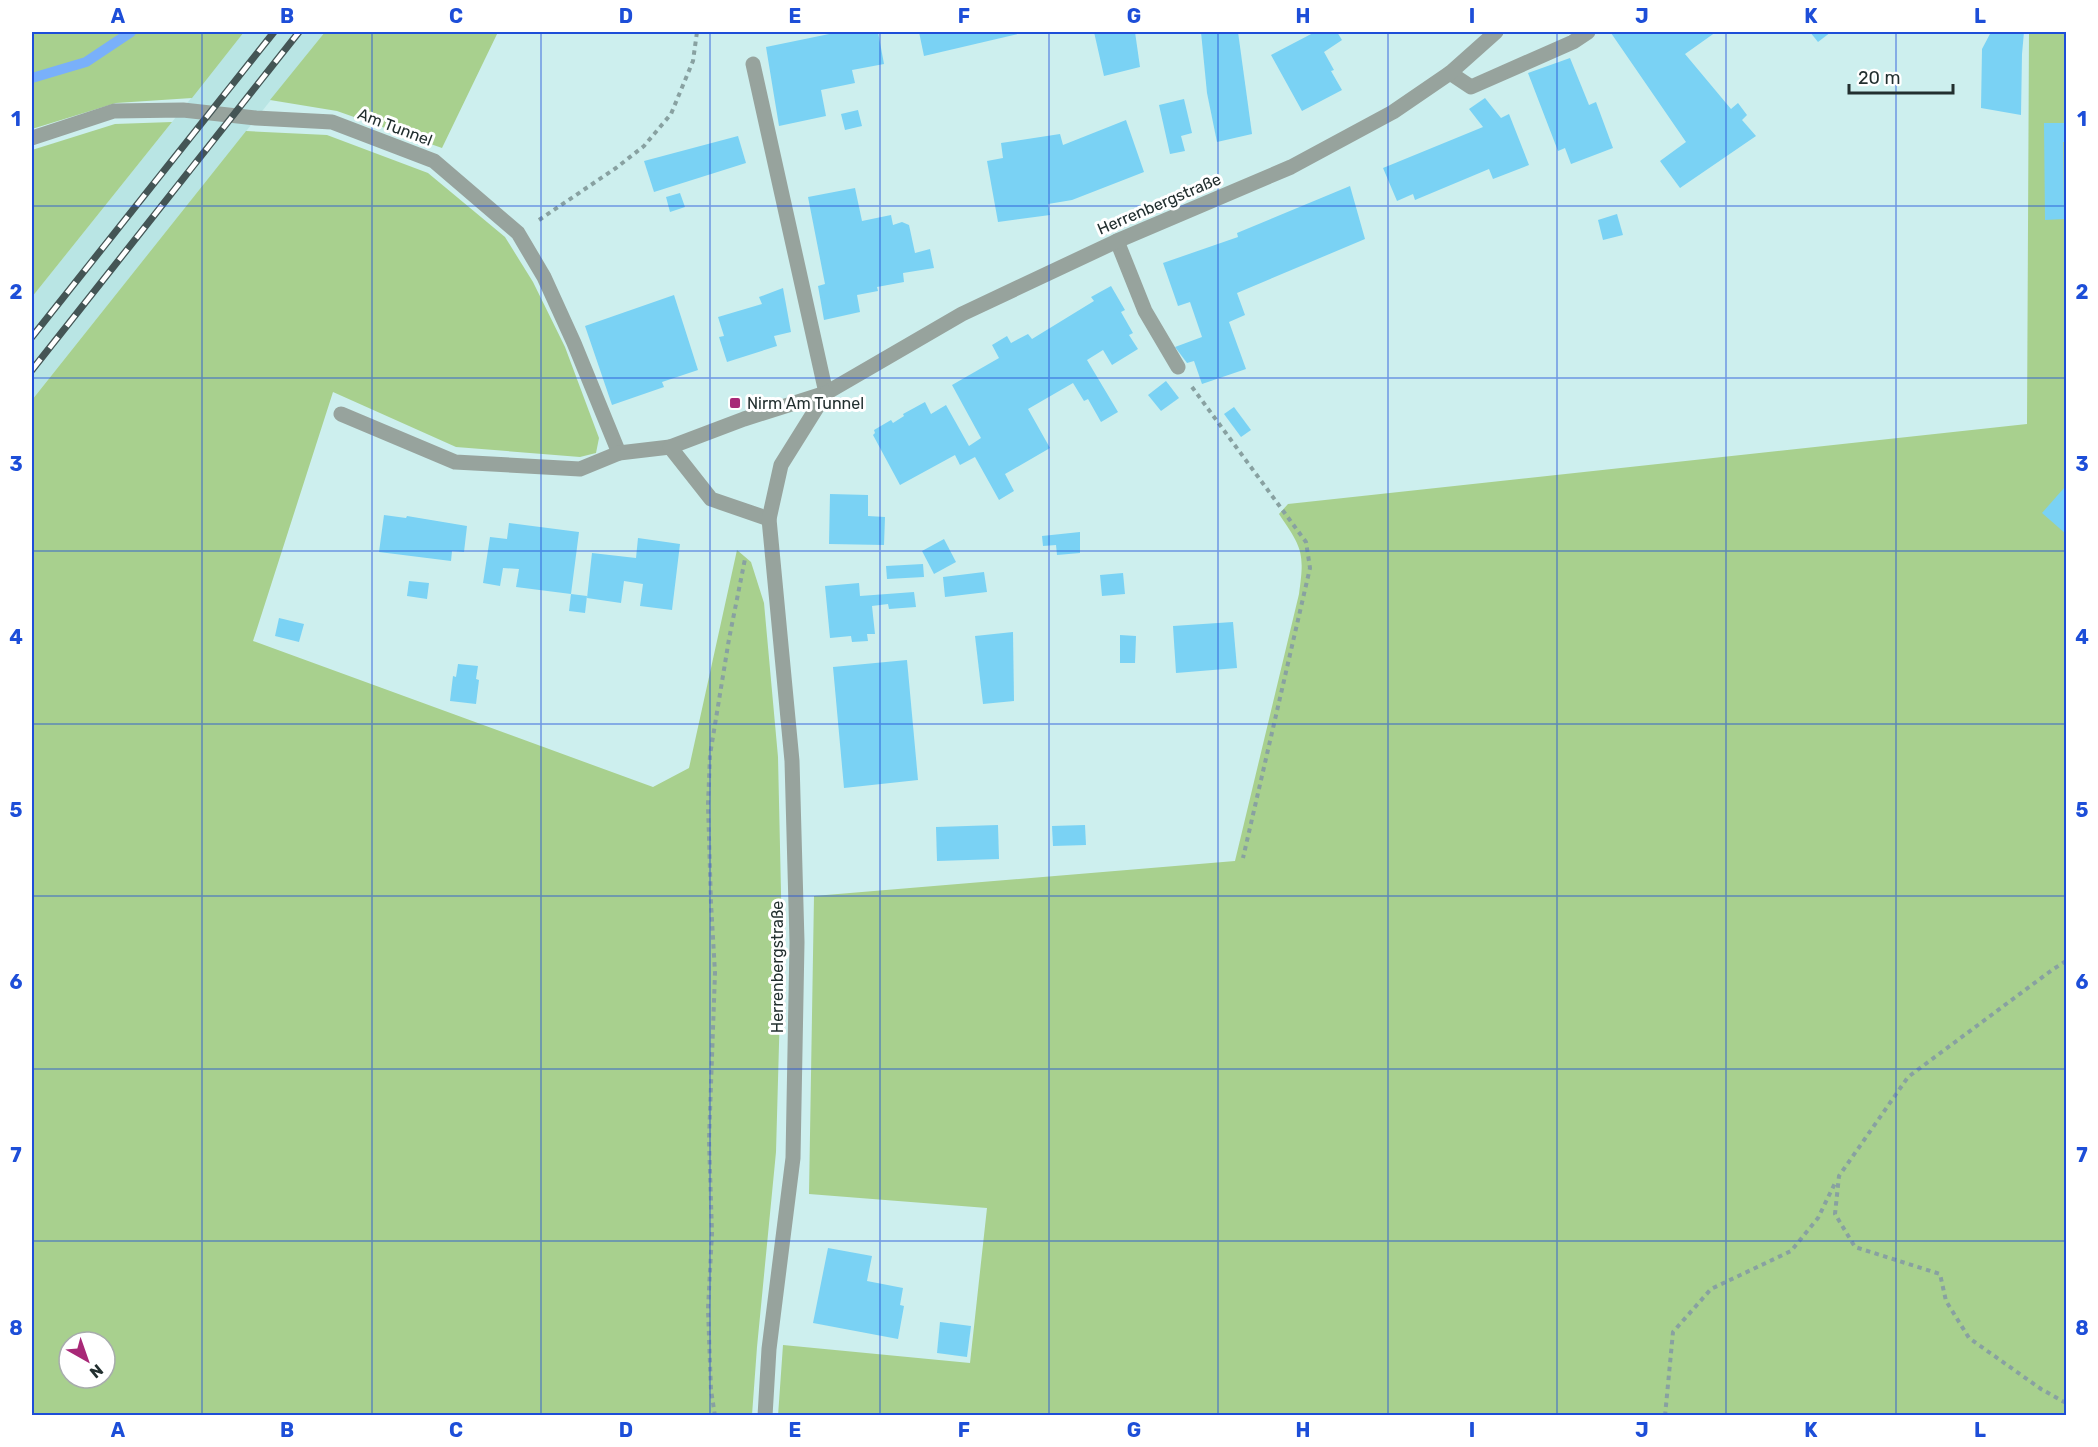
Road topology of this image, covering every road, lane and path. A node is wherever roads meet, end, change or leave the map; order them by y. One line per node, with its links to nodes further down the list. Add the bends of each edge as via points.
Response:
1 (697, 32): 7 (path, via 693,61 671,114 644,146)
2 (1496, 32): 5 (street, Herrenbergstraße)
3 (1588, 32): 5 (street, via 1471,87)
4 (753, 64): 10 (street)
5 (1449, 73): 8 (street, Herrenbergstraße, via 1392,112 1291,167)
6 (32, 138): 7 (street, Am Tunnel, via 114,111 183,110 332,122 434,161)
7 (518, 233): 13 (street, Am Tunnel, via 561,315)
8 (1117, 241): 9 (street, via 1145,310); 10 (street, Herrenbergstraße, via 962,314)
9 (1178, 367): 16 (path, via 1306,542 1311,568)
10 (826, 393): 12 (street, Herrenbergstraße); 14 (street, Herrenbergstraße, via 781,465)
11 (341, 414): 13 (street, via 455,462 580,469)
12 (670, 447): 13 (street); 14 (street, via 711,499)
13 (619, 453)
14 (769, 519): 15 (street, Herrenbergstraße)
15 (773, 550): 20 (path, via 746,552 710,755 708,805 715,973 708,1309); 21 (street, Herrenbergstraße, via 792,761 797,942 793,1158 769,1349)
16 (1243, 858)
17 (2067, 961): 18 (path, via 1908,1077)
18 (1839, 1176): 19 (path, via 1835,1214 1855,1247 1940,1274 1946,1301 1969,1338); 22 (path, via 1818,1218 1791,1251 1711,1289 1673,1332)
19 (2067, 1403)
20 (715, 1416)
21 (765, 1416)
22 (1665, 1416)

